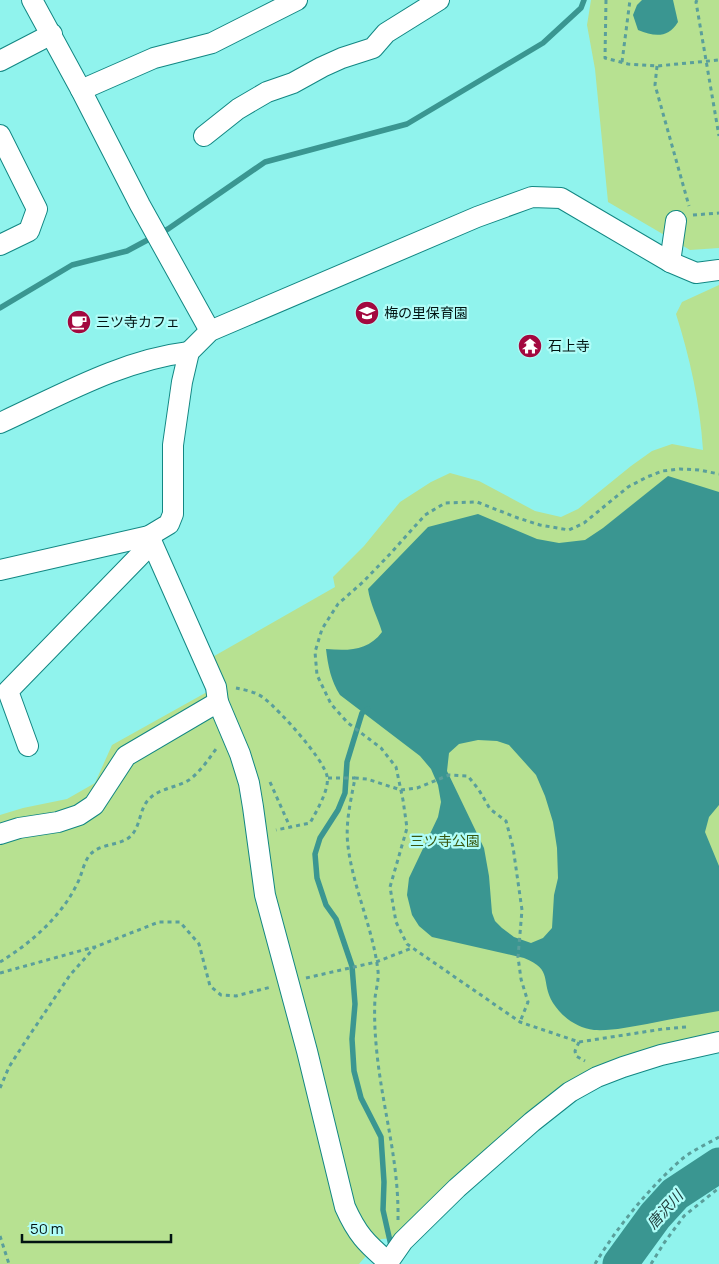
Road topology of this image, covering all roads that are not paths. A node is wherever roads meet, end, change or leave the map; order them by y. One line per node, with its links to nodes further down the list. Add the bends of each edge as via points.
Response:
1 (32, 0): 4 (street)
2 (297, 0): 6 (street, via 212,43 154,58)
3 (439, 0): 8 (street, via 386,33 373,48 342,58 293,83 267,92 238,109)
4 (52, 34): 5 (street); 6 (street)
5 (0, 61)
6 (81, 90): 13 (street)
7 (0, 136): 10 (street, via 37,209 29,231)
8 (204, 136)
9 (676, 221): 11 (street)
10 (0, 245)
11 (670, 262): 12 (street, via 696,273); 13 (street, via 561,198 532,197 477,217)
12 (719, 270)
13 (210, 331): 14 (street)
14 (189, 352): 15 (street, via 171,354 111,372); 16 (street, via 173,445 173,514 169,524)
15 (0, 423)
16 (150, 540): 17 (street); 18 (street); 19 (street, via 8,691)
17 (0, 570)
18 (217, 694): 20 (street, via 126,756 94,805 79,815); 22 (street, via 248,783 265,895 301,982 307,1050 344,1207 364,1242)
19 (28, 746)
20 (0, 834)
21 (719, 1042): 22 (street, via 623,1067 570,1092 457,1188 397,1247)
22 (387, 1263)

